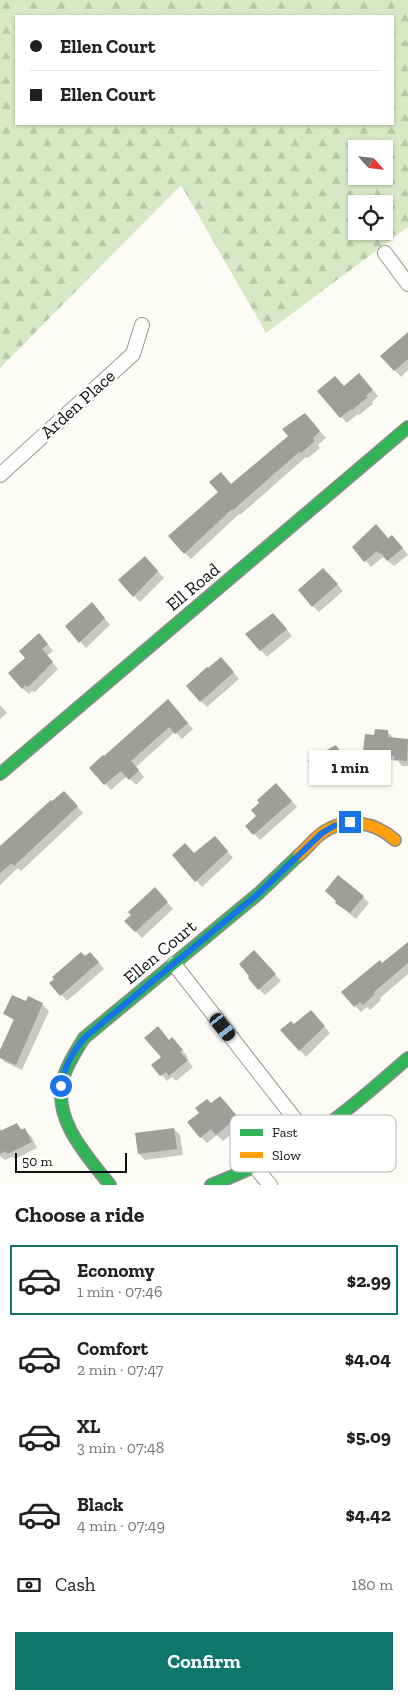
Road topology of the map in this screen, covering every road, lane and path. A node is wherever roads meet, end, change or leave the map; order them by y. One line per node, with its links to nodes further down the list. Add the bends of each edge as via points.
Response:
1 (385, 254): 2 (street)
2 (408, 284)
3 (142, 325): 5 (street, Arden Place, via 133,354)
4 (408, 427): 6 (street, Ell Road)
5 (0, 474)
6 (0, 774)
7 (395, 840): 8 (street, Ellen Court, via 380,828 366,823 334,826 322,833 258,894)
8 (174, 964): 10 (street); 14 (street, Ellen Court, via 84,1038 64,1070 61,1103 65,1119 72,1134)
9 (408, 1058): 11 (street)
10 (292, 1115)
11 (339, 1115)
12 (243, 1172): 15 (street)
13 (259, 1172): 16 (street)
14 (110, 1185)
15 (211, 1185)
16 (270, 1185)

